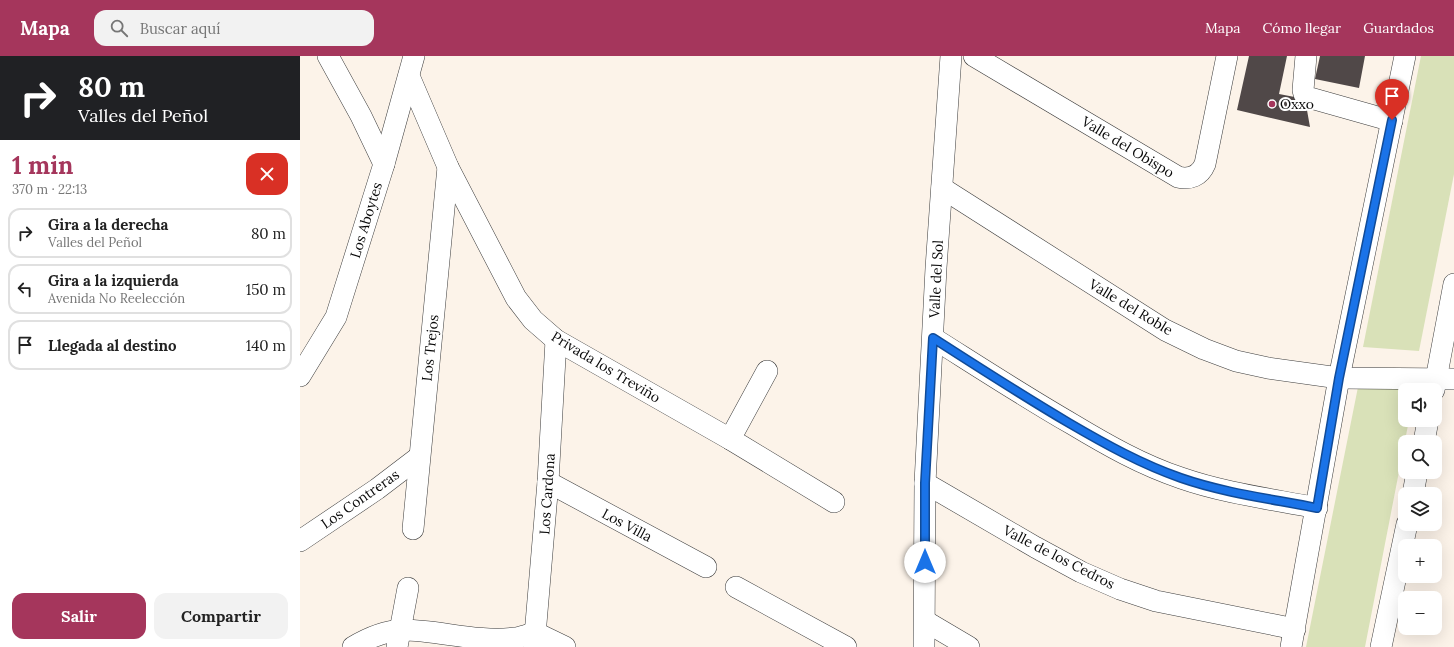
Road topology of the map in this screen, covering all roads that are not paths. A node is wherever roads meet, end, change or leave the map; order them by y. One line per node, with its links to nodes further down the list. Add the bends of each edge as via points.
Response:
1 (328, 56): 10 (street)
2 (414, 56): 8 (street, Los Aboytes)
3 (950, 56): 12 (street, Valle del Sol)
4 (974, 56): 5 (street, Valle del Obispo, via 1183,179 1196,176 1205,164)
5 (1227, 56)
6 (1306, 56): 9 (street, via 1302,90 1307,97)
7 (1405, 56): 9 (street)
8 (409, 76): 10 (street, Los Aboytes); 11 (street, Privada los Treviño)
9 (1392, 120): 18 (street)
10 (384, 164): 17 (street, Los Aboytes, via 336,317)
11 (448, 167): 15 (street, Privada los Treviño, via 516,298 533,320); 21 (street, Los Trejos)
12 (942, 188): 14 (street, Valle del Sol); 18 (street, Valle del Roble, via 1166,330 1204,349 1268,368)
13 (1454, 284): 19 (street)
14 (933, 338): 23 (street, Valle del Sol); 25 (street, via 1056,415 1112,448 1150,466 1212,487)
15 (556, 340): 20 (street, Privada los Treviño); 22 (street, Los Cardona)
16 (767, 371): 20 (street)
17 (300, 376)
18 (1339, 378): 19 (street, Valle del Roble); 25 (street)
19 (1442, 383)
20 (730, 439): 24 (street, Privada los Treviño)
21 (419, 457): 26 (street, Los Trejos); 28 (street, Los Contreras)
22 (548, 482): 29 (street, Los Villa); 35 (street, Los Cardona)
23 (925, 483): 32 (street, Valle del Sol); 33 (street, Valle de los Cedros, via 1035,547 1081,572 1120,589)
24 (834, 502)
25 (1317, 508): 33 (street)
26 (413, 530)
27 (1406, 531): 41 (street)
28 (300, 541)
29 (706, 567)
30 (736, 587): 38 (street)
31 (408, 588): 34 (street)
32 (925, 621): 39 (street, Valle del Sol); 40 (street)
33 (1293, 638)
34 (399, 639): 35 (street); 36 (street, via 382,634)
35 (535, 640): 37 (street)
36 (353, 647)
37 (565, 647)
38 (846, 647)
39 (924, 647)
40 (969, 647)
41 (1381, 647)

